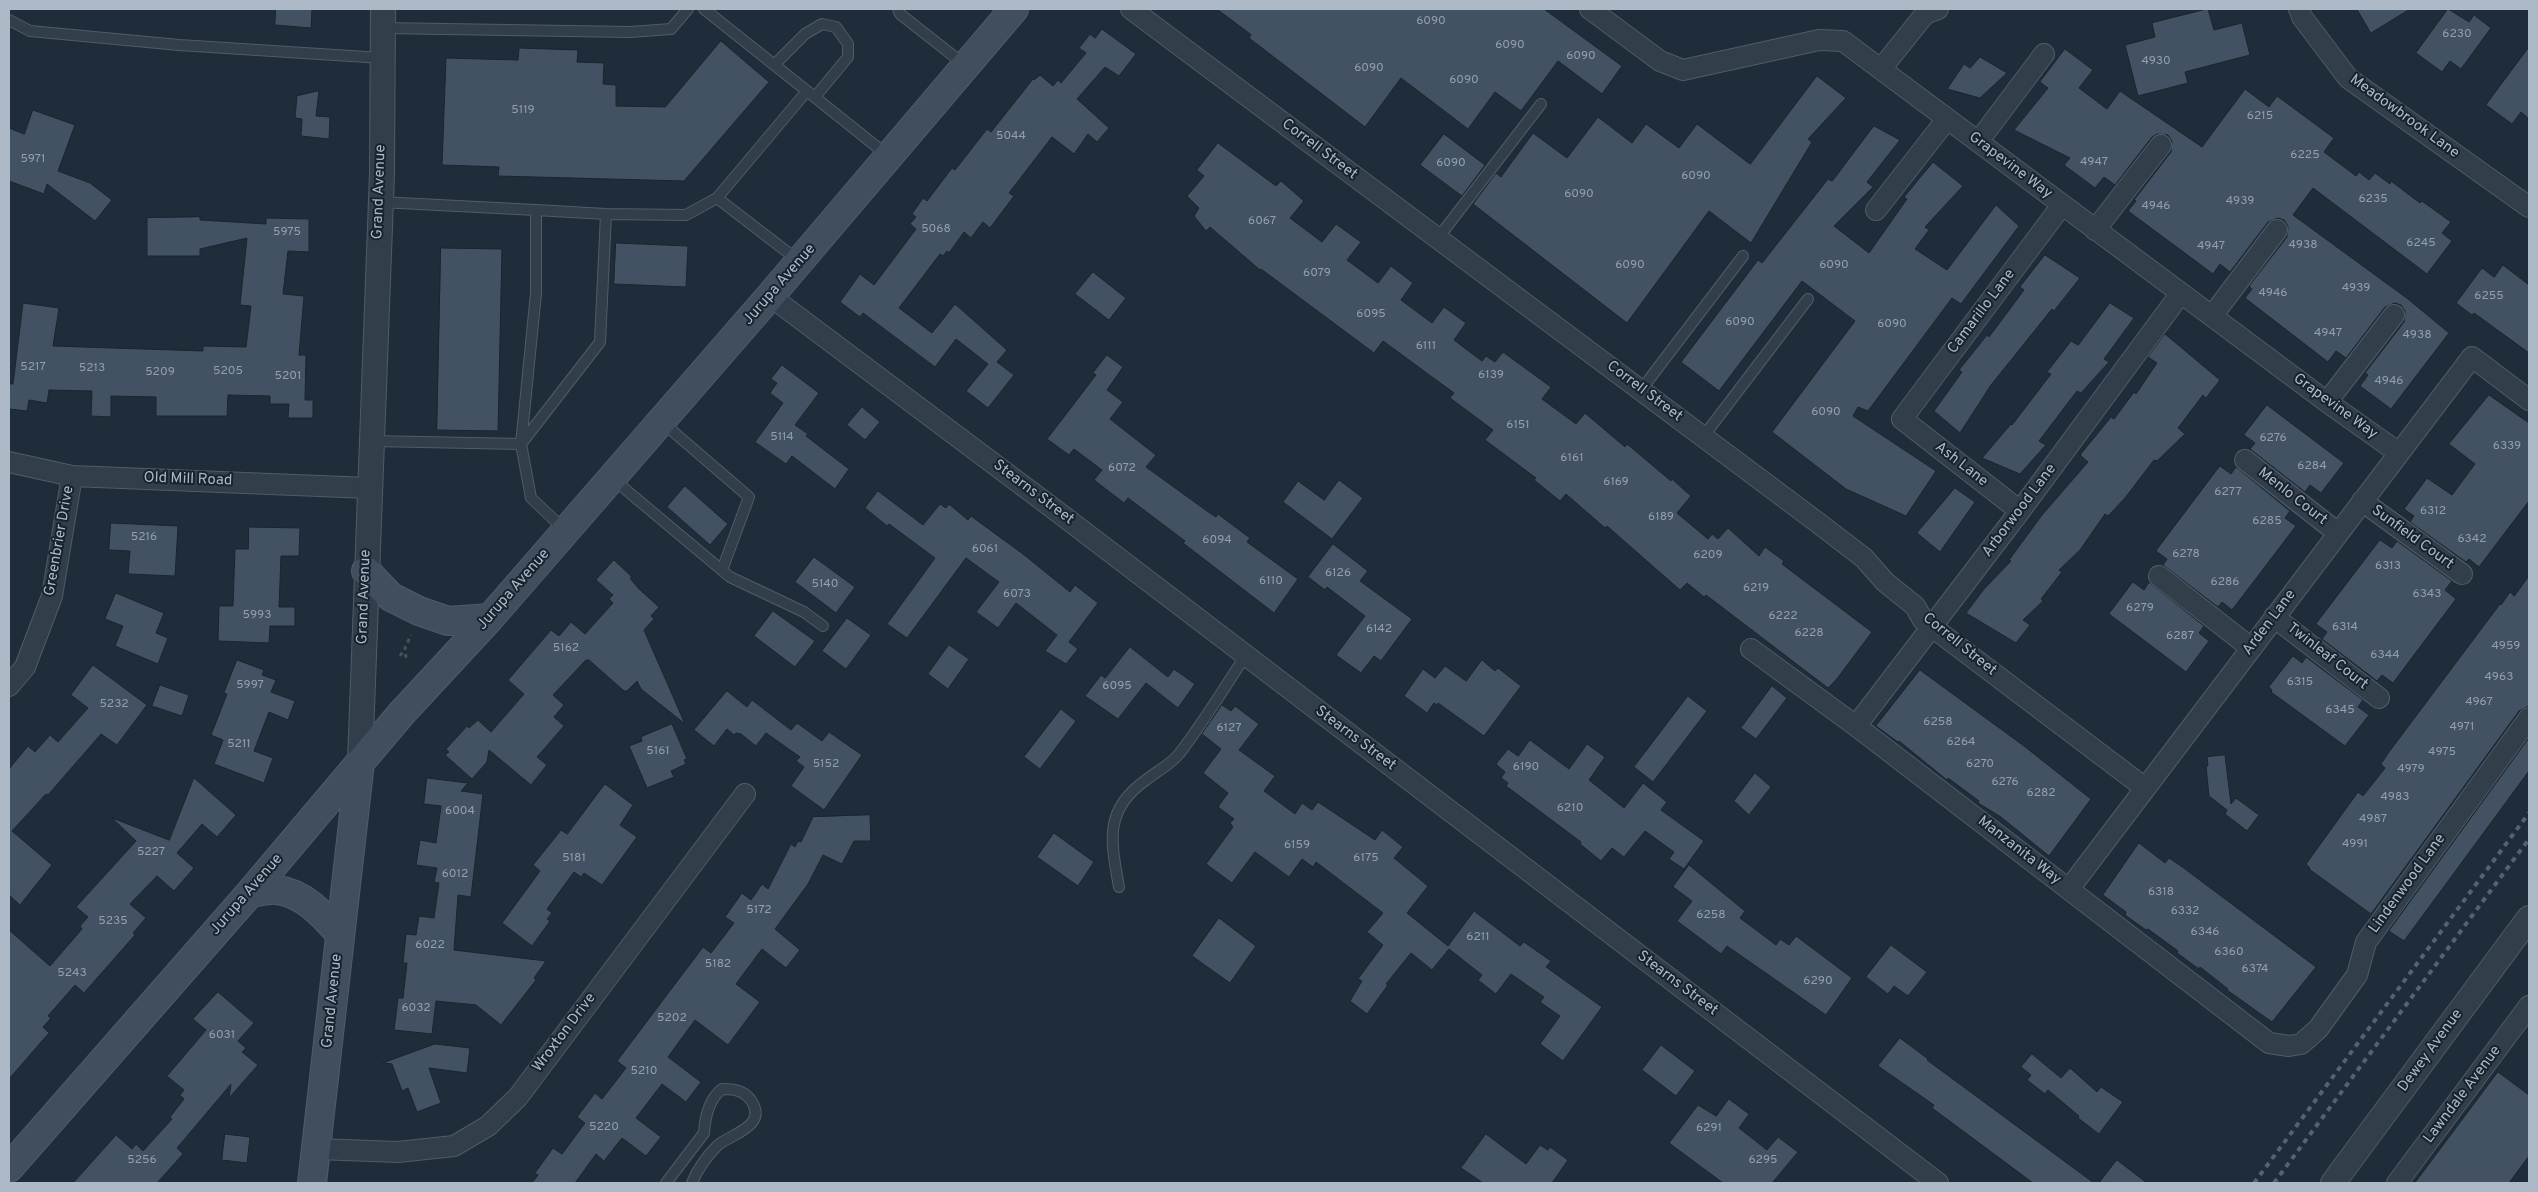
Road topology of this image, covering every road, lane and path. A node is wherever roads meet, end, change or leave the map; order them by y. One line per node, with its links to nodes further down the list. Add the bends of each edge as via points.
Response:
1 (688, 9): 9 (lane, via 670,29 630,32)
2 (704, 9): 13 (lane)
3 (898, 9): 14 (lane, via 900,14)
4 (1014, 9): 14 (main road, Jurupa Avenue)
5 (1131, 9): 31 (street, Correll Street)
6 (1590, 9): 15 (street, Grapevine Way, via 1660,61 1682,70 1819,40 1843,41)
7 (1938, 9): 15 (street, via 1925,14)
8 (2299, 9): 25 (street, Meadowbrook Lane, via 2348,78)
9 (383, 18): 12 (street, Grand Avenue)
10 (9, 20): 12 (lane, via 30,31 178,45)
11 (2044, 54): 19 (street)
12 (382, 58): 23 (street, Grand Avenue)
13 (774, 65): 16 (lane); 16 (lane, via 805,34 822,24 836,27 848,44 848,57)
14 (966, 65): 21 (main road, Jurupa Avenue)
15 (1881, 69): 18 (street, Grapevine Way)
16 (811, 94): 21 (lane); 22 (lane)
17 (1541, 104): 31 (lane)
18 (1947, 119): 19 (street, Grapevine Way); 27 (street)
19 (1978, 142): 24 (street, Grapevine Way)
20 (2161, 145): 29 (street)
21 (888, 157): 33 (main road, Jurupa Avenue)
22 (717, 198): 28 (lane, via 686,215); 33 (lane)
23 (380, 202): 26 (lane); 45 (street, Grand Avenue)
24 (2062, 204): 29 (street, Grapevine Way); 42 (street, Camarillo Lane)
25 (2529, 207)
26 (536, 210): 28 (lane); 46 (lane, via 536,293)
27 (1876, 210)
28 (606, 214): 46 (lane, via 600,342)
29 (2095, 230): 34 (street, Grapevine Way)
30 (2277, 230): 38 (street)
31 (1438, 238): 39 (street, Correll Street)
32 (1742, 256): 39 (lane)
33 (800, 262): 35 (main road, Jurupa Avenue)
34 (2181, 294): 38 (street, Grapevine Way); 54 (street, Arborwood Lane)
35 (770, 296): 43 (main road, Jurupa Avenue); 69 (street, Stearns Street)
36 (1808, 299): 44 (lane)
37 (2394, 315): 41 (street)
38 (2212, 316): 41 (street, Grapevine Way)
39 (1641, 390): 44 (street, Correll Street)
40 (2529, 400): 47 (street, Arden Lane, via 2472,356)
41 (2327, 402): 47 (street, Grapevine Way)
42 (1902, 419): 54 (street, Ash Lane)
43 (661, 421): 51 (main road, Jurupa Avenue); 57 (lane, via 748,497)
44 (1703, 437): 64 (street, Correll Street, via 1864,558 1885,582 1915,606 1923,620)
45 (371, 441): 46 (lane); 52 (street, Grand Avenue)
46 (521, 444): 55 (lane, via 531,498)
47 (2399, 453): 53 (street, Arden Lane)
48 (2245, 460): 56 (street, Menlo Court)
49 (9, 462): 50 (street, Old Mill Road)
50 (72, 476): 52 (street, Old Mill Road); 72 (street, Greenbrier Drive, via 52,596 25,667)
51 (612, 478): 55 (main road, Jurupa Avenue); 57 (lane)
52 (369, 488): 58 (street, Grand Avenue)
53 (2362, 501): 56 (street, Arden Lane); 59 (street, Sunfield Court)
54 (2020, 511): 64 (street, Arborwood Lane)
55 (566, 531): 62 (main road, Jurupa Avenue)
56 (2338, 533): 61 (street, Arden Lane)
57 (722, 570): 63 (lane, via 730,577 804,612)
58 (366, 571): 62 (main road, via 391,597 419,611 448,621); 76 (street, Grand Avenue)
59 (2462, 574)
60 (2159, 576): 67 (street)
61 (2274, 617): 67 (street, Arden Lane); 73 (street, Twinleaf Court)
62 (490, 618): 76 (main road, Jurupa Avenue)
63 (823, 626)
64 (1932, 627): 75 (street, Arborwood Lane); 77 (street, Correll Street)
65 (413, 628): 66 (path)
66 (405, 648): 70 (path); 71 (path)
67 (2251, 648): 77 (street, Arden Lane)
68 (1751, 650): 75 (street, Manzanita Way)
69 (1246, 655): 79 (lane, via 1178,755 1143,781 1117,814 1111,841); 91 (street, Stearns Street)
70 (400, 656)
71 (406, 658)
72 (9, 686)
73 (2379, 698)
74 (2529, 718): 85 (street, Lindenwood Lane, via 2366,942 2357,975 2318,1029 2301,1044)
75 (1856, 726): 80 (street, Manzanita Way)
76 (360, 762): 81 (main road, Jurupa Avenue); 83 (main road, Grand Avenue)
77 (2145, 788): 80 (street, Arden Lane)
78 (745, 794): 86 (street, Wroxton Drive, via 518,1096 488,1126 454,1146 398,1152)
79 (1119, 886)
80 (2069, 889): 85 (street, Manzanita Way, via 2269,1043)
81 (250, 893): 83 (main road, via 277,890 300,898 322,913); 87 (main road, Jurupa Avenue)
82 (2529, 918): 92 (street, Dewey Avenue)
83 (340, 934): 86 (main road, Grand Avenue)
84 (2529, 1006): 93 (street, Lawndale Avenue)
85 (2289, 1046)
86 (317, 1149): 88 (main road, Grand Avenue)
87 (9, 1168)
88 (312, 1183)
89 (666, 1183): 90 (lane, via 704,1133 716,1094 722,1089 739,1090 753,1103 753,1120 742,1133 719,1144)
90 (692, 1183)
91 (1938, 1183)
92 (2333, 1183)
93 (2397, 1183)

